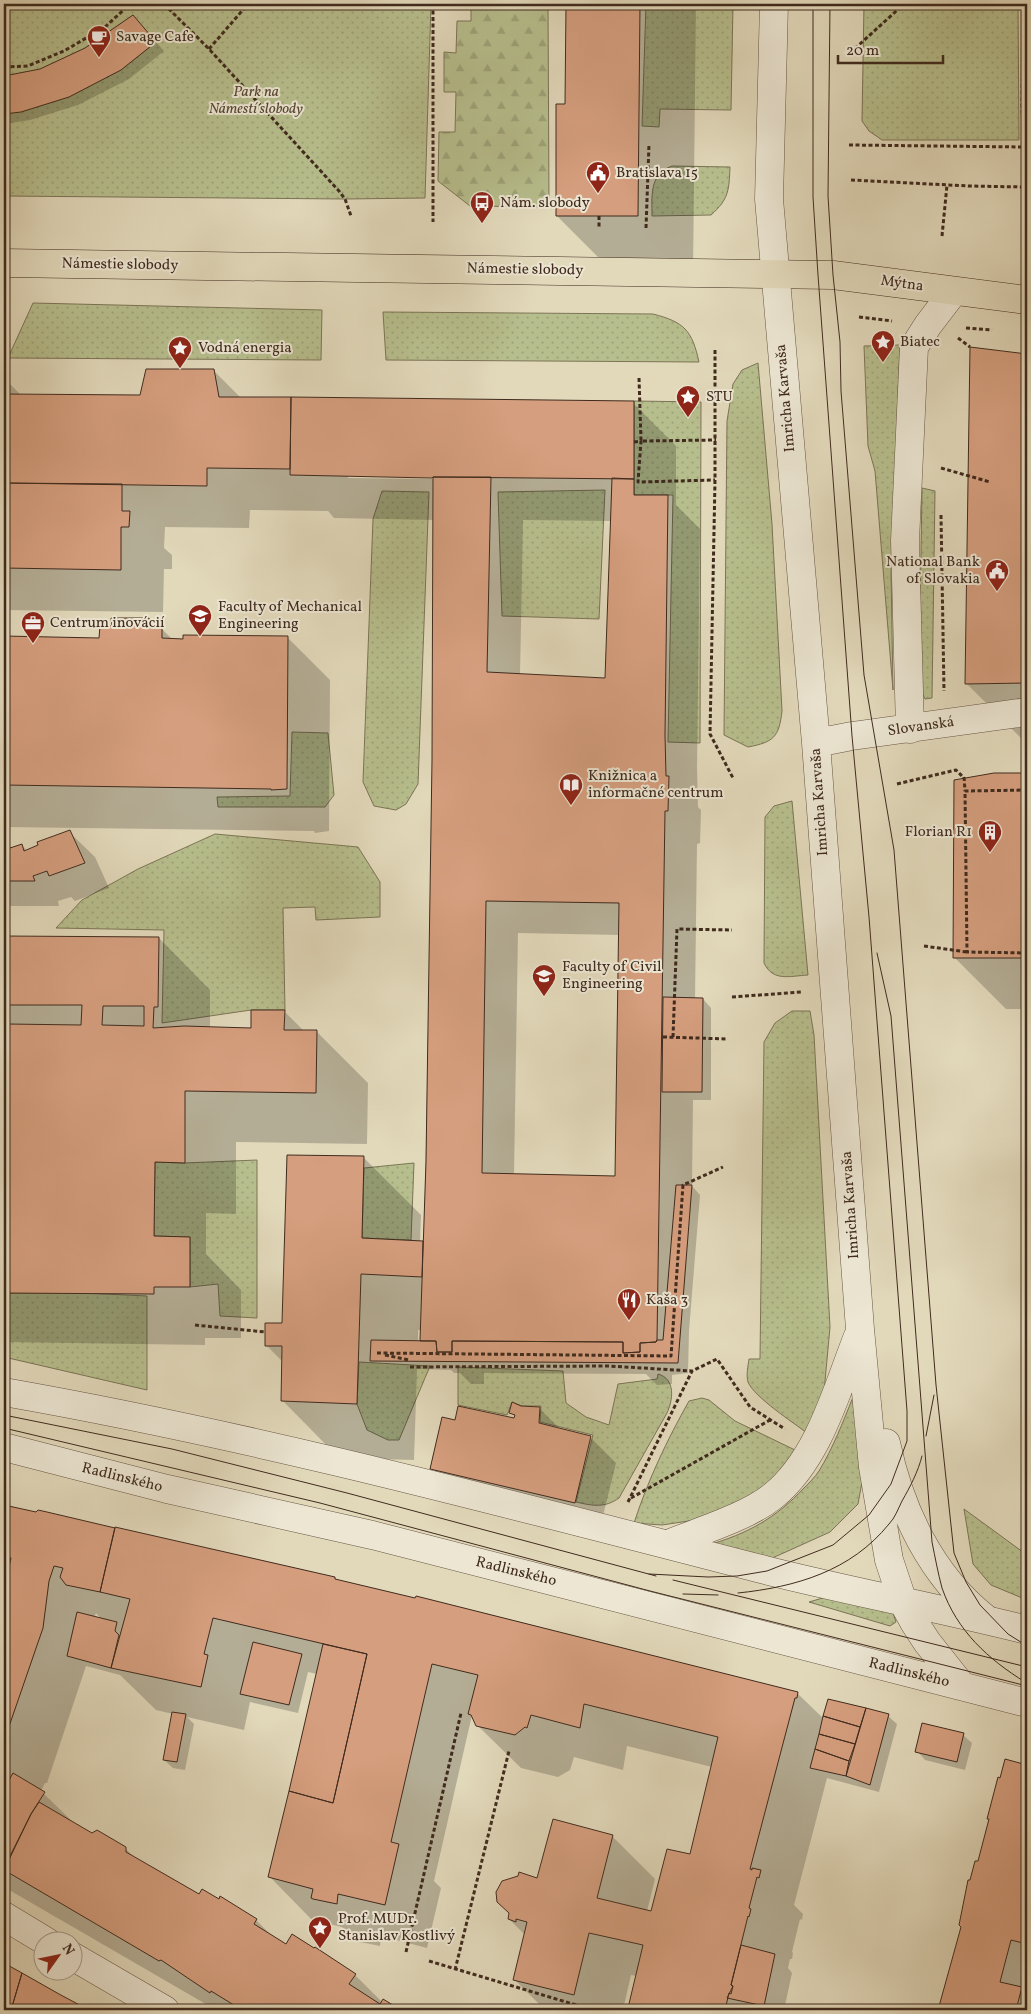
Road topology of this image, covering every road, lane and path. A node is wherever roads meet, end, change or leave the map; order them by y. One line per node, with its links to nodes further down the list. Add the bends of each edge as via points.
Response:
1 (16, 4): 9 (path)
2 (130, 4): 12 (path, via 106,27 64,51 28,66)
3 (164, 4): 10 (path)
4 (248, 4): 10 (path)
5 (433, 4): 21 (path)
6 (774, 4): 26 (street, via 769,199)
7 (904, 4): 11 (path)
8 (1022, 4): 15 (path)
9 (4, 7)
10 (209, 49): 19 (path, via 339,191)
11 (850, 53)
12 (4, 67)
13 (649, 144): 23 (path)
14 (849, 145): 15 (path)
15 (1026, 146): 18 (path)
16 (851, 180): 17 (path)
17 (947, 185): 18 (path); 24 (path)
18 (1026, 187)
19 (351, 216)
20 (599, 216): 22 (path)
21 (433, 222)
22 (599, 227)
23 (646, 228)
24 (942, 236)
25 (4, 263): 26 (main road, Námestie slobody)
26 (776, 274): 27 (main road, Mýtna, via 857,278); 42 (street, Imricha Karvaša)
27 (954, 291): 28 (main road, Mýtna); 41 (street, via 914,347 905,541)
28 (1027, 300)
29 (715, 350): 31 (path)
30 (639, 378): 32 (path)
31 (716, 440): 32 (path); 37 (path)
32 (641, 441): 33 (path); 37 (path, via 638,482)
33 (634, 442)
34 (940, 459): 35 (path)
35 (940, 468): 36 (path); 38 (path)
36 (940, 474)
37 (715, 480): 43 (path, via 710,734)
38 (990, 482)
39 (940, 508): 41 (path, via 944,700)
40 (1027, 712): 41 (street, Slovanská)
41 (910, 729): 42 (street, Slovanská)
42 (816, 742): 51 (street, Imricha Karvaša)
43 (733, 778)
44 (898, 784): 46 (path, via 956,770 964,777)
45 (1027, 790): 46 (path)
46 (965, 791): 49 (path)
47 (732, 930): 53 (path, via 677,929)
48 (924, 946): 49 (path)
49 (967, 952): 50 (path)
50 (1027, 952)
51 (835, 990): 52 (path); 58 (street, Imricha Karvaša)
52 (732, 997)
53 (673, 1037): 54 (path); 55 (path)
54 (663, 1038)
55 (728, 1039)
56 (723, 1167): 60 (path, via 683,1185 671,1356 378,1353)
57 (195, 1326): 59 (path)
58 (860, 1330): 69 (street, Imricha Karvaša, via 804,1465 773,1497 752,1510); 70 (street, Imricha Karvaša, via 878,1502 889,1560); 71 (street, Imricha Karvaša, via 893,1477 905,1508 927,1551 952,1586 970,1607)
59 (265, 1332)
60 (409, 1360)
61 (410, 1368): 62 (path, via 609,1366)
62 (692, 1371): 64 (path, via 716,1359 750,1407); 67 (path)
63 (4, 1392): 69 (street, via 279,1447)
64 (770, 1420): 65 (path); 67 (path)
65 (791, 1433)
66 (4, 1447): 73 (street, Radlinského, via 167,1489 372,1535)
67 (630, 1499): 68 (path)
68 (625, 1509)
69 (668, 1544): 70 (street)
70 (903, 1602): 71 (street); 73 (street, Imricha Karvaša, via 922,1635)
71 (988, 1620): 72 (street)
72 (1027, 1630)
73 (961, 1685): 74 (street, Radlinského)
74 (1027, 1703)
75 (461, 1713): 79 (path)
76 (508, 1751): 82 (path)
77 (4, 1916): 78 (street)
78 (32, 1933)
79 (406, 1952)
80 (429, 1961): 82 (path)
81 (82, 1962): 83 (street)
82 (455, 1970): 84 (path)
83 (165, 2010)
84 (593, 2010)

